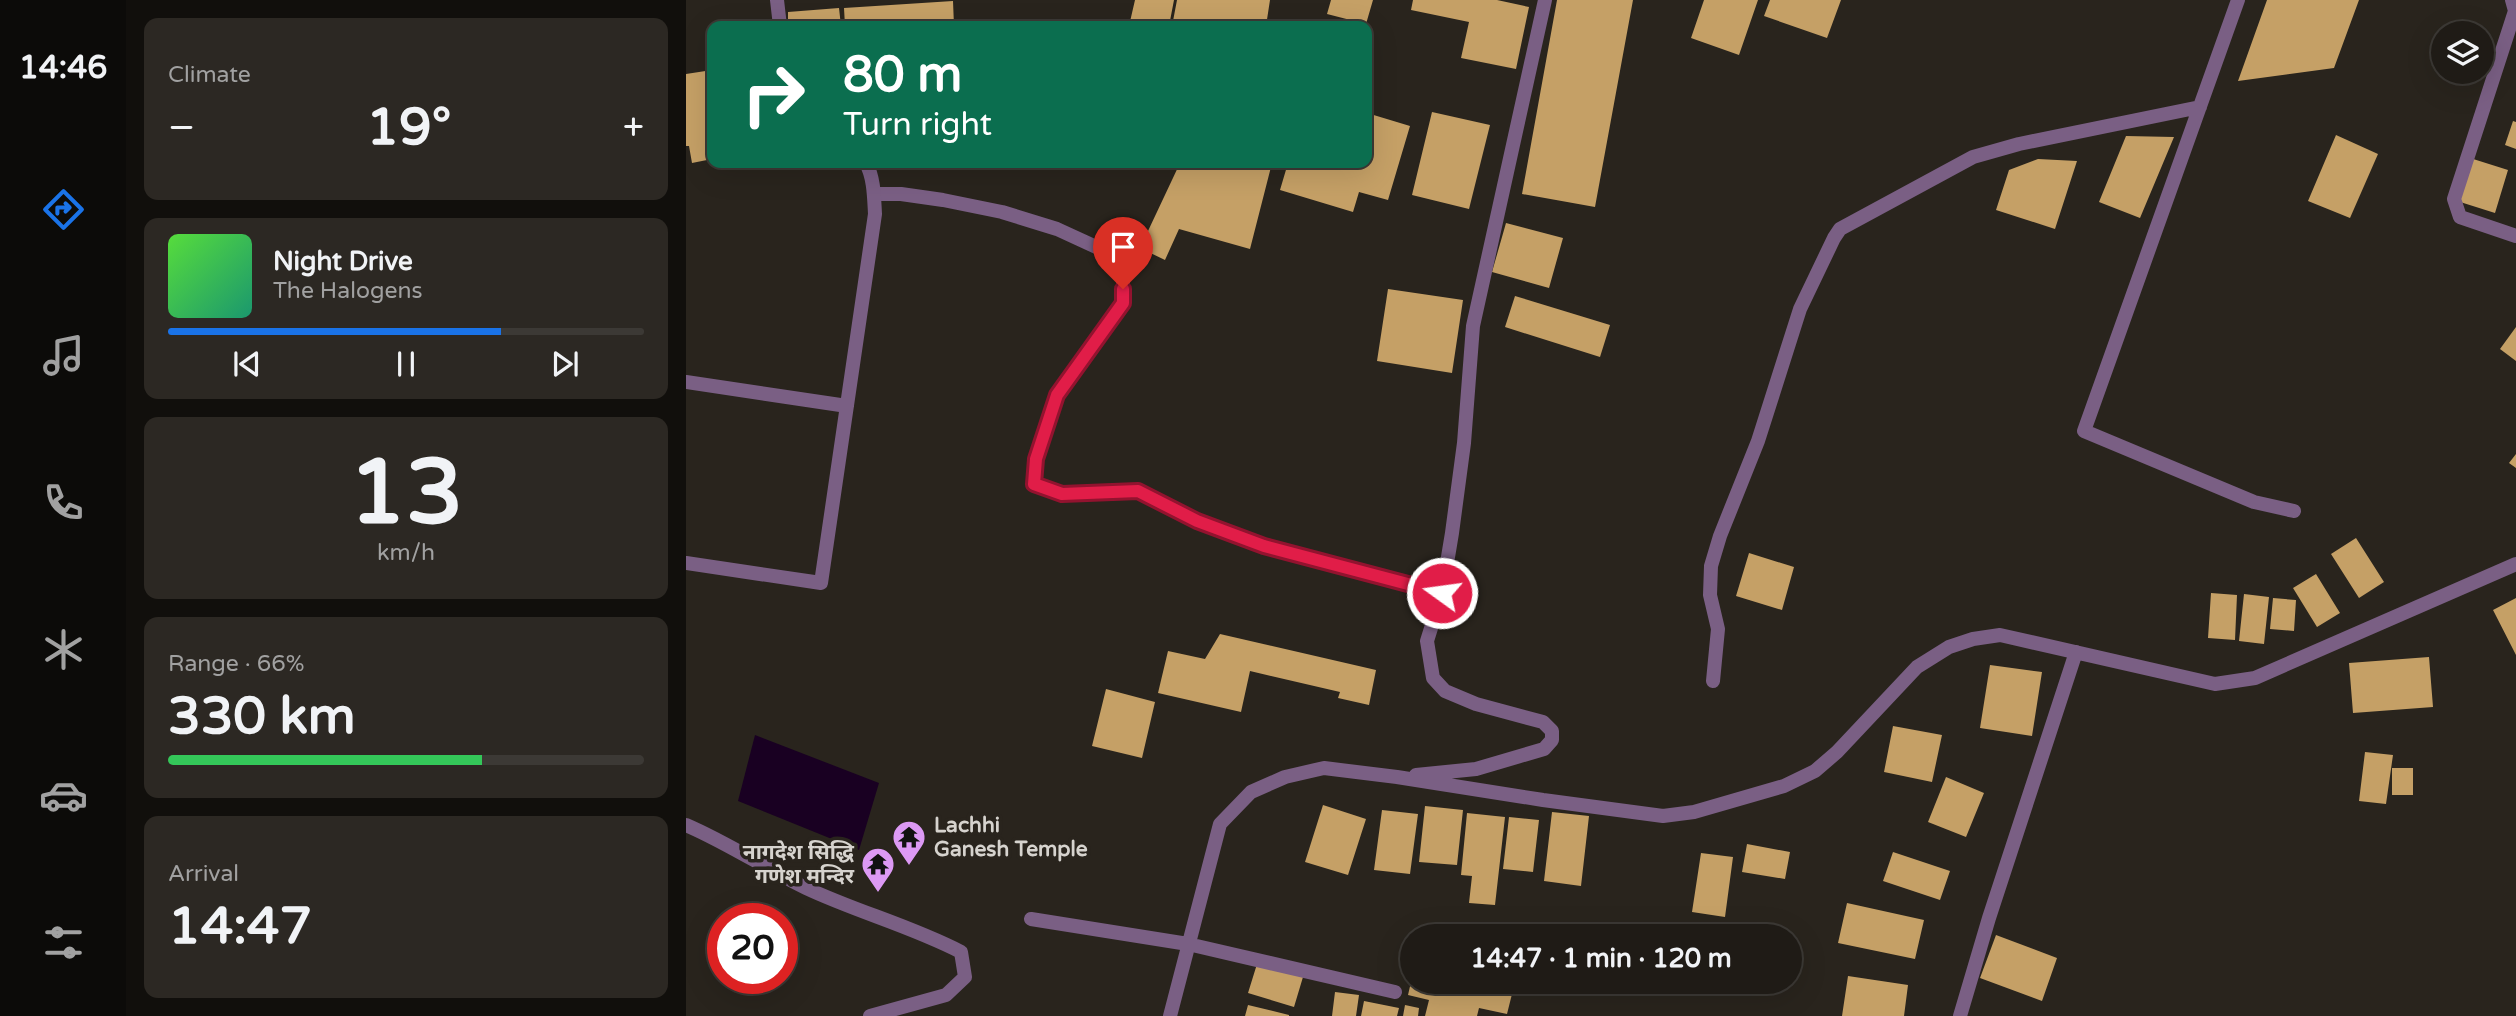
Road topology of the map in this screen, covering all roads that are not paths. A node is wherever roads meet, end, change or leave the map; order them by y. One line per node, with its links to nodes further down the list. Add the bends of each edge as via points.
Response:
1 (777, 0): 5 (street)
2 (1545, 0): 15 (street, via 1473,326 1464,443)
3 (2238, 0): 6 (street)
4 (2512, 0): 9 (street, via 2515,11 2454,199 2460,217)
5 (779, 21)
6 (2200, 107): 12 (street, via 2084,431 2254,502); 17 (street, via 1973,157 1840,229 1800,309 1758,441 1711,566 1710,595 1718,629)
7 (868, 168): 8 (street)
8 (874, 194): 11 (street, via 875,214); 15 (street, via 967,205 1057,229 1105,251 1122,274 1123,303 1057,395 1036,459 1034,484 1062,494 1138,491 1197,521 1264,546)
9 (2516, 236)
10 (686, 382): 11 (street)
11 (847, 406): 13 (street, via 821,583)
12 (2294, 511)
13 (686, 563)
14 (2516, 564): 16 (street, via 2255,678 2215,684)
15 (1442, 593): 18 (street, via 1427,641 1433,678 1445,691 1476,704 1543,722 1552,731 1552,740 1544,750 1476,769)
16 (2076, 652): 18 (street, via 2000,635 1949,647 1917,667 1815,771 1774,789 1695,811 1663,816); 25 (street)
17 (1713, 681)
18 (1398, 777): 21 (street, via 1324,768 1285,777 1251,792 1220,824)
19 (686, 825): 23 (street, via 806,888 925,933 961,952 965,978 946,995)
20 (1031, 919): 21 (street)
21 (1188, 944): 22 (street); 24 (street)
22 (1395, 992)
23 (870, 1016)
24 (1170, 1016)
25 (1960, 1016)

